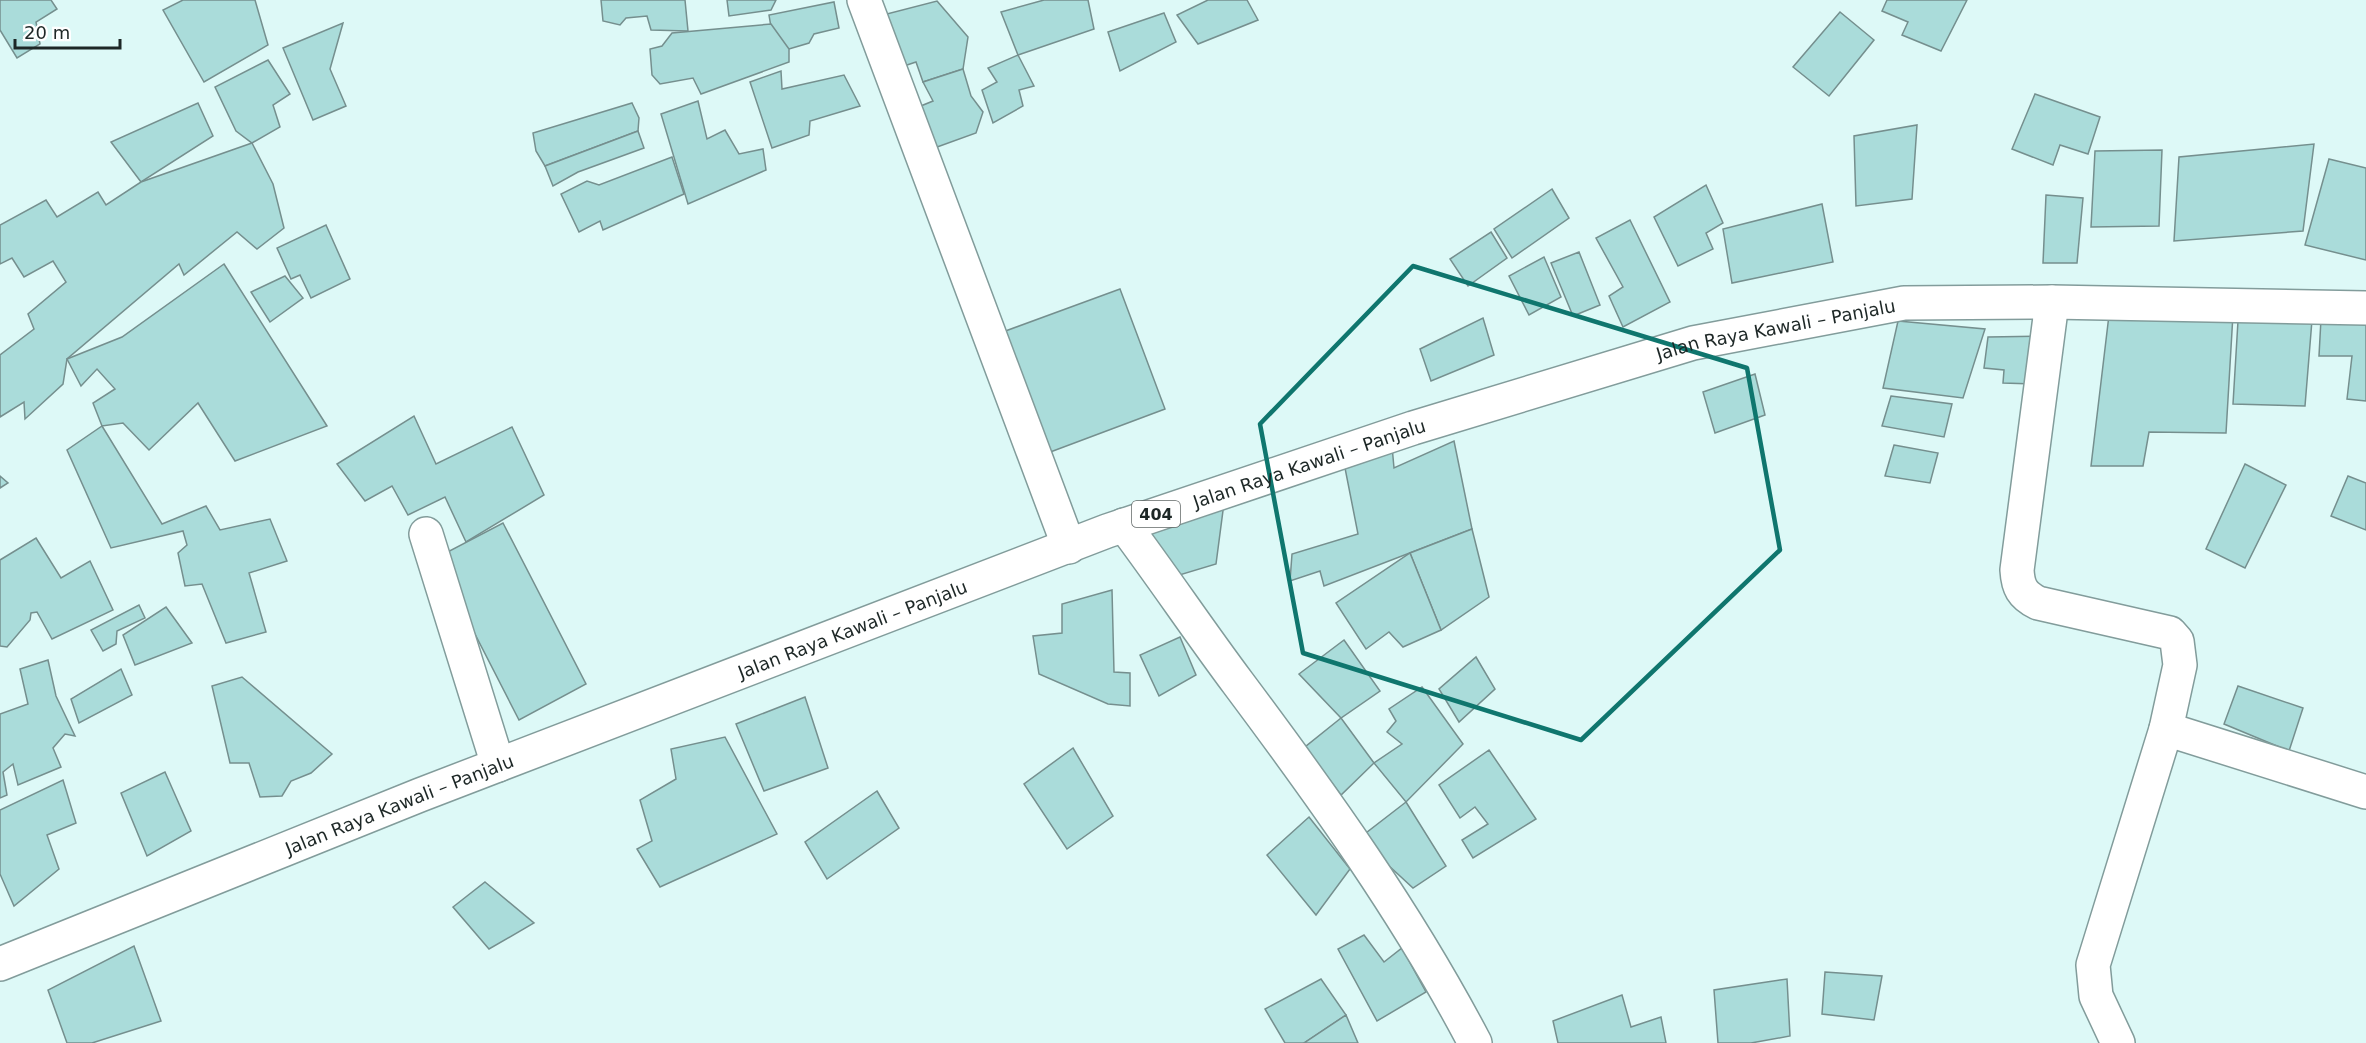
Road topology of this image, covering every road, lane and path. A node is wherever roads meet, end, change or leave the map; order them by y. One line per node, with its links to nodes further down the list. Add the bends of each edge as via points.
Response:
1 (864, 0): 6 (street)
2 (2052, 302): 3 (street, Jalan Raya Kawali – Panjalu / 404); 4 (street, Jalan Raya Kawali – Panjalu / 404, via 1904,303 1693,343 1413,428); 7 (street, via 2018,583 2022,592 2038,603 2170,633 2177,641 2180,665)
3 (2366, 308)
4 (1124, 525): 6 (street, Jalan Raya Kawali – Panjalu / 404); 11 (street, via 1339,822 1405,923)
5 (426, 534): 8 (street)
6 (1069, 547): 8 (street, Jalan Raya Kawali – Panjalu / 404)
7 (2166, 729): 9 (street); 12 (street, via 2093,965 2096,996)
8 (498, 765): 10 (street, Jalan Raya Kawali – Panjalu / 404)
9 (2366, 792)
10 (0, 964)
11 (1475, 1043)
12 (2118, 1043)

